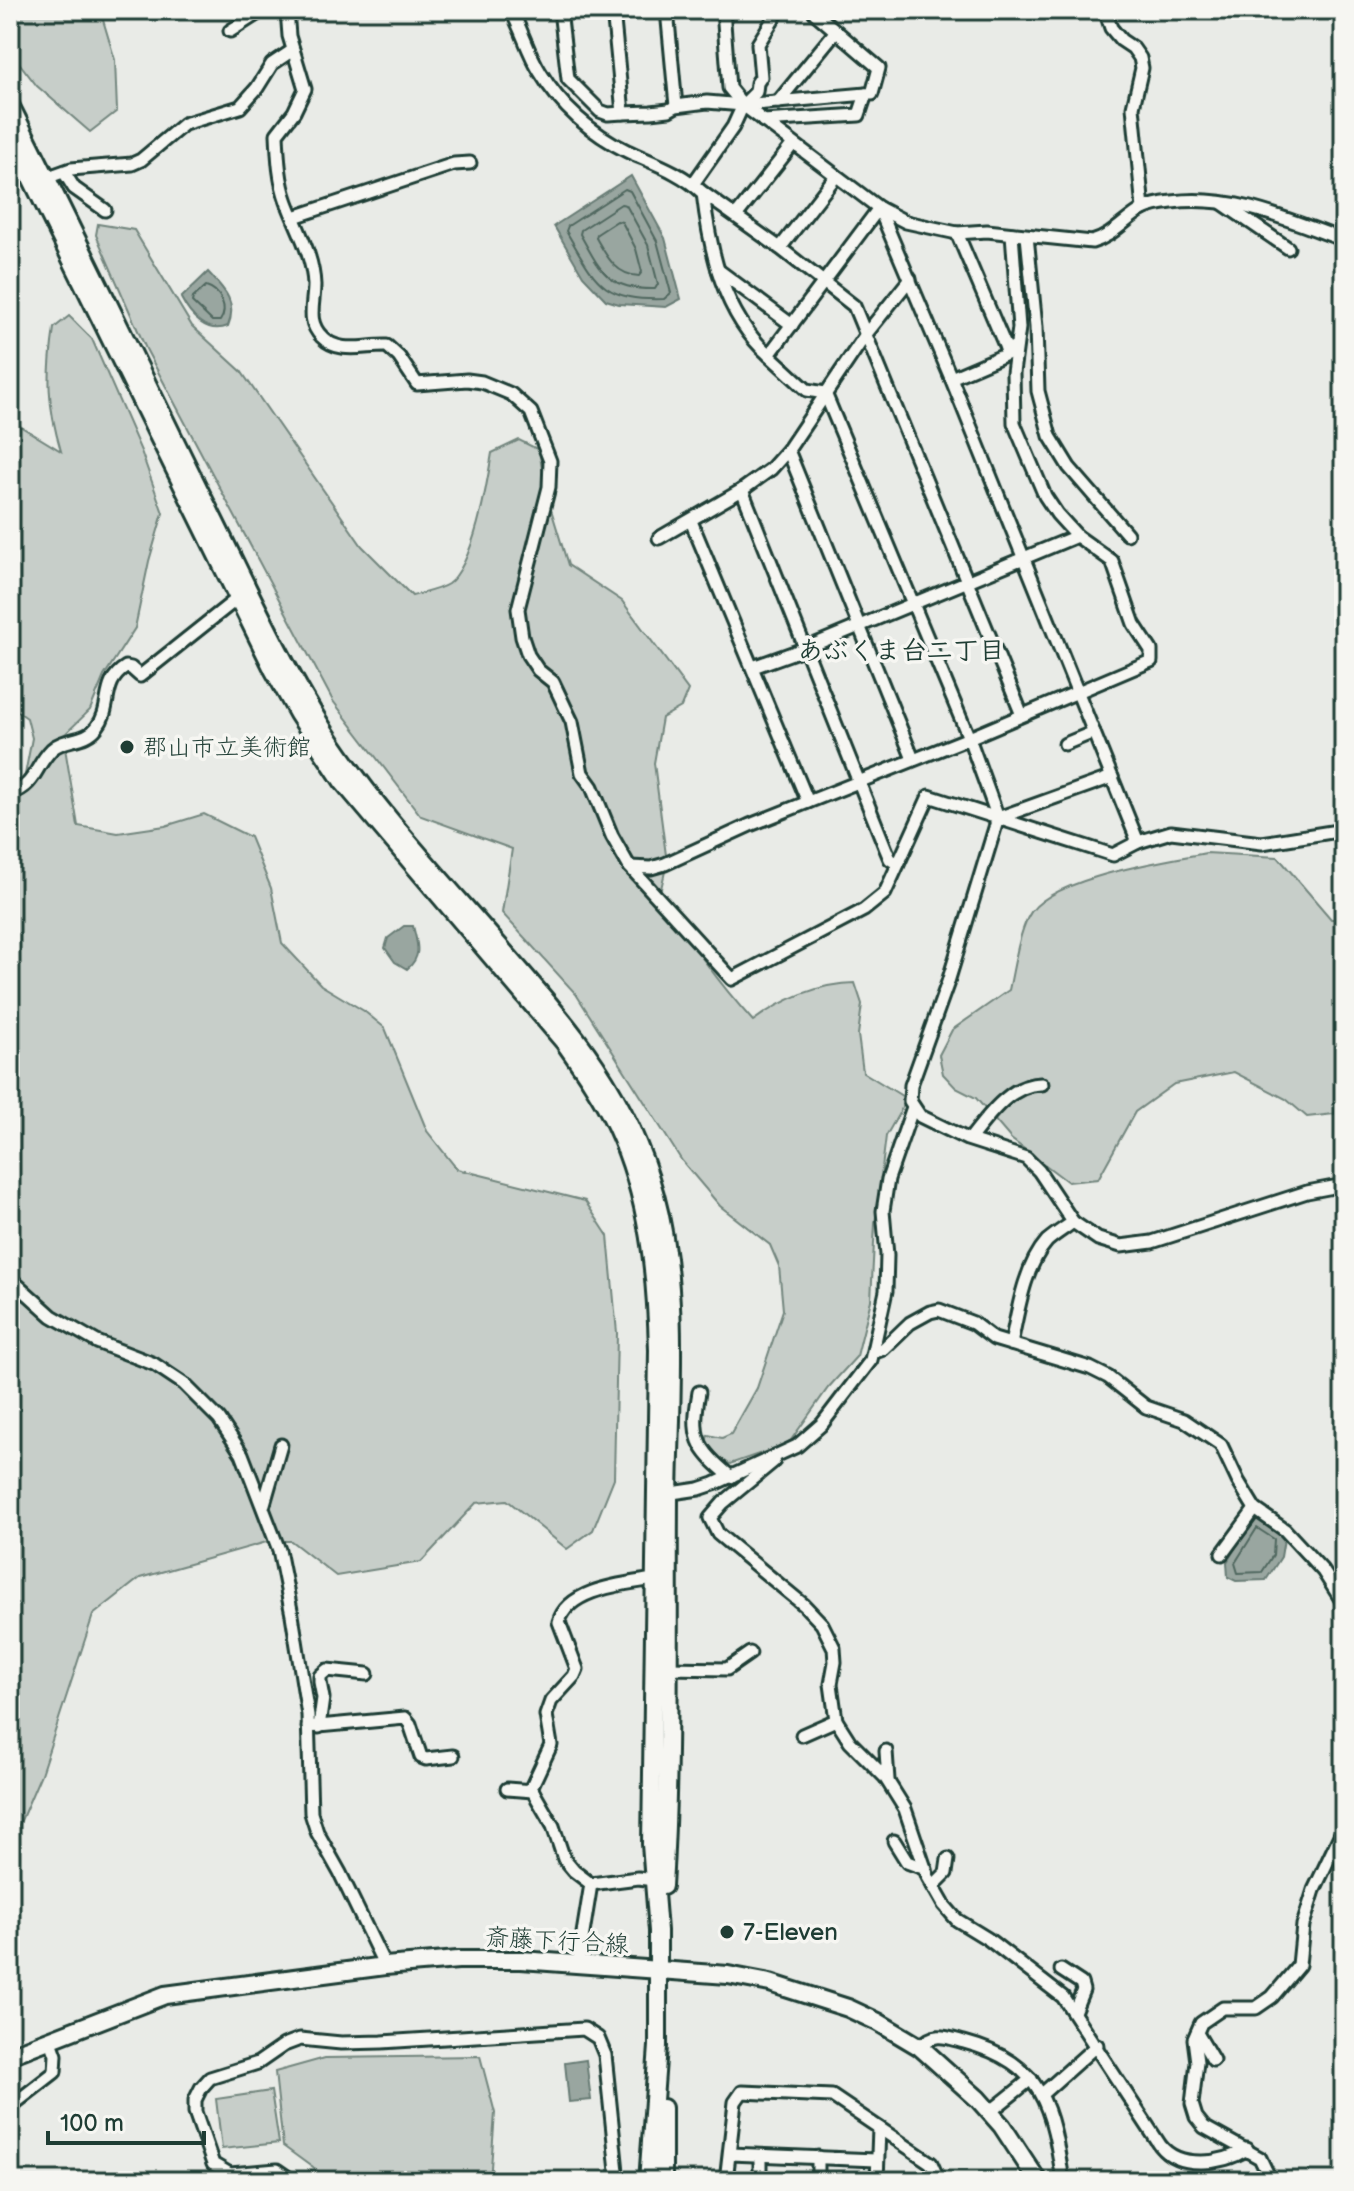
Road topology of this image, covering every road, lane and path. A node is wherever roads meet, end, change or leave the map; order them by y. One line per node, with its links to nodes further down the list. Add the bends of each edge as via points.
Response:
1 (263, 10): 11 (street)
2 (287, 10): 13 (street)
3 (511, 10): 26 (street, via 539,71 580,121)
4 (560, 10): 19 (street, via 568,79 600,111)
5 (613, 10): 19 (street)
6 (667, 10): 18 (street)
7 (723, 10): 17 (street, via 729,88)
8 (779, 10): 17 (street, via 758,44 761,77)
9 (1105, 10): 29 (street, via 1111,28 1133,48 1142,68 1133,107)
10 (815, 11): 12 (street)
11 (230, 31)
12 (836, 31): 14 (street, via 879,68 872,94); 15 (street)
13 (293, 50): 25 (street, via 272,64 240,107 184,124 141,160); 32 (street, via 305,89 277,134 283,189)
14 (866, 94): 15 (street); 20 (street, via 859,115)
15 (778, 102): 17 (street)
16 (10, 105): 25 (street)
17 (743, 105): 18 (street); 20 (street); 26 (street)
18 (676, 106): 19 (street)
19 (623, 113)
20 (763, 121): 22 (street)
21 (10, 135): 25 (street)
22 (793, 144): 24 (street); 31 (street)
23 (470, 163): 32 (street)
24 (836, 176): 28 (street); 37 (street)
25 (48, 177): 30 (street); 56 (street)
26 (698, 188): 31 (street); 39 (street)
27 (1219, 200): 29 (street); 36 (street); 38 (street)
28 (879, 208): 33 (street, via 906,222); 40 (street); 41 (street)
29 (1143, 209): 35 (street, via 1104,239 1092,242)
30 (105, 210)
31 (736, 216): 37 (street)
32 (294, 217): 75 (street, via 310,261 311,318 328,343 355,349 387,346 417,384 482,382 511,394 531,412 550,461 549,487 518,609 522,637 572,722 582,773)
33 (957, 233): 34 (street); 44 (street)
34 (1012, 234): 35 (street); 44 (street, via 1019,328)
35 (1027, 236): 51 (street, via 1038,391 1050,436 1069,467)
36 (1344, 240)
37 (780, 248): 41 (street)
38 (1288, 248)
39 (717, 270): 42 (street); 45 (street, via 740,321)
40 (910, 279): 43 (street); 46 (street)
41 (824, 282): 42 (street); 43 (street, via 854,306)
42 (792, 325): 45 (street)
43 (866, 334): 47 (street); 55 (street)
44 (1011, 348): 46 (street); 52 (street, via 1014,423 1045,496)
45 (769, 355): 47 (street, via 807,390)
46 (951, 378): 54 (street)
47 (825, 393): 48 (street); 57 (street)
48 (788, 450): 49 (street); 58 (street)
49 (742, 490): 50 (street); 59 (street)
50 (691, 521): 53 (street); 60 (street)
51 (1127, 534)
52 (1077, 536): 54 (street); 61 (street, via 1112,561 1134,624 1153,657)
53 (659, 538)
54 (1023, 557): 55 (street); 61 (street)
55 (966, 581): 57 (street); 62 (street)
56 (243, 594): 69 (street, via 140,676 126,667 117,672 103,716 91,733 59,744 31,782); 88 (street, via 298,714 343,782 564,1042 615,1126 650,1237)
57 (913, 603): 58 (street); 64 (street)
58 (860, 626): 59 (street); 66 (street)
59 (806, 648): 60 (street); 68 (street)
60 (753, 667): 70 (street)
61 (1079, 692): 62 (street); 63 (street)
62 (1022, 715): 64 (street)
63 (1094, 732): 65 (street); 67 (street)
64 (969, 738): 66 (street); 71 (street)
65 (1065, 744)
66 (913, 759): 68 (street)
67 (1112, 777): 71 (street); 73 (street)
68 (859, 782): 70 (street); 74 (street, via 890,859)
69 (10, 794)
70 (808, 802): 75 (street, via 665,864)
71 (998, 818): 73 (street, via 1113,855); 74 (street, via 929,796); 77 (street, via 911,1085)
72 (1344, 830): 73 (street, via 1262,843 1171,832)
73 (1138, 842)
74 (898, 864): 75 (street, via 885,893 871,905 732,979)
75 (629, 866)
76 (1042, 1084): 78 (street, via 1019,1089)
77 (913, 1107): 78 (street, via 920,1116); 83 (street, via 883,1211 886,1291)
78 (970, 1139): 80 (street, via 1026,1158)
79 (1344, 1185): 80 (street, via 1135,1246 1098,1239)
80 (1073, 1222): 82 (street, via 1039,1251)
81 (10, 1278): 89 (street, via 52,1316 97,1342 154,1364 184,1384 219,1419 242,1454)
82 (1011, 1344): 83 (street, via 939,1310 910,1323); 90 (street, via 1090,1368 1146,1407 1204,1432 1221,1445)
83 (875, 1352): 86 (street, via 822,1424 797,1446)
84 (699, 1392): 87 (street, via 695,1435 706,1455)
85 (281, 1445): 89 (street)
86 (775, 1456): 87 (street); 97 (street, via 710,1518 718,1534 822,1624 834,1648)
87 (731, 1477): 88 (street)
88 (662, 1494): 92 (street); 95 (street)
89 (263, 1505): 98 (street, via 279,1550)
90 (1255, 1509): 91 (street); 93 (street, via 1285,1530 1323,1571)
91 (1222, 1554)
92 (654, 1579): 104 (street, via 587,1594 561,1616 561,1630 577,1669 551,1701 546,1715 551,1745); 109 (street)
93 (1344, 1604)
94 (750, 1653): 95 (street, via 727,1669)
95 (668, 1668): 112 (street, via 666,1841)
96 (367, 1674): 98 (street, via 323,1672 323,1698)
97 (836, 1720): 99 (street); 102 (street)
98 (314, 1727): 101 (street, via 405,1718 421,1757); 114 (street, via 311,1813)
99 (802, 1735)
100 (886, 1751): 102 (street)
101 (453, 1756)
102 (888, 1781): 108 (street, via 905,1809)
103 (507, 1789): 104 (street)
104 (533, 1791): 110 (street, via 564,1859)
105 (1344, 1827): 118 (street, via 1314,1890 1299,1965 1256,2008 1223,2008 1201,2023)
106 (894, 1841): 108 (street, via 907,1862)
107 (948, 1859): 111 (street, via 946,1873)
108 (926, 1869): 111 (street)
109 (654, 1880): 110 (street); 112 (street)
110 (591, 1884): 113 (street)
111 (933, 1886): 117 (street, via 957,1920 1045,1982)
112 (658, 1931): 116 (street)
113 (578, 1964): 114 (street, 斎藤下行合線, via 458,1960); 116 (street, 斎藤下行合線)
114 (385, 1966): 119 (street, 斎藤下行合線, via 165,1995)
115 (1061, 1970): 117 (street, via 1081,1983)
116 (657, 1971): 121 (street); 122 (street, 斎藤下行合線, via 728,1975 814,1995)
117 (1074, 2012): 120 (street)
118 (1197, 2033): 124 (street); 130 (street, via 1193,2110 1204,2127)
119 (50, 2038): 123 (street, 斎藤下行合線); 127 (street, via 55,2072)
120 (1097, 2045): 126 (street); 130 (street, via 1170,2156 1193,2163)
121 (658, 2046): 137 (street); 138 (street)
122 (920, 2047): 125 (street, via 936,2035 984,2047 1006,2057); 128 (street, 斎藤下行合線)
123 (10, 2055)
124 (1213, 2060)
125 (1031, 2079): 126 (street); 128 (street)
126 (1042, 2094): 145 (street, via 1053,2122)
127 (10, 2107)
128 (990, 2112): 144 (street, 斎藤下行合線)
129 (879, 2128): 131 (street, via 832,2096 742,2092 735,2102); 134 (street); 143 (street, via 931,2163)
130 (1247, 2149): 146 (street, via 1264,2163)
131 (730, 2154): 132 (street); 139 (street)
132 (760, 2157): 133 (street); 140 (street)
133 (818, 2157): 134 (street); 141 (street)
134 (876, 2160): 142 (street)
135 (293, 2181): 136 (street, via 277,2170 230,2174 213,2164 195,2112 195,2100 210,2078 258,2063 300,2039 382,2042 584,2029 598,2038 605,2055)
136 (618, 2181)
137 (648, 2181)
138 (663, 2181)
139 (726, 2181)
140 (760, 2181)
141 (818, 2181)
142 (877, 2181)
143 (939, 2181)
144 (1038, 2181)
145 (1063, 2181)
146 (1271, 2181)

